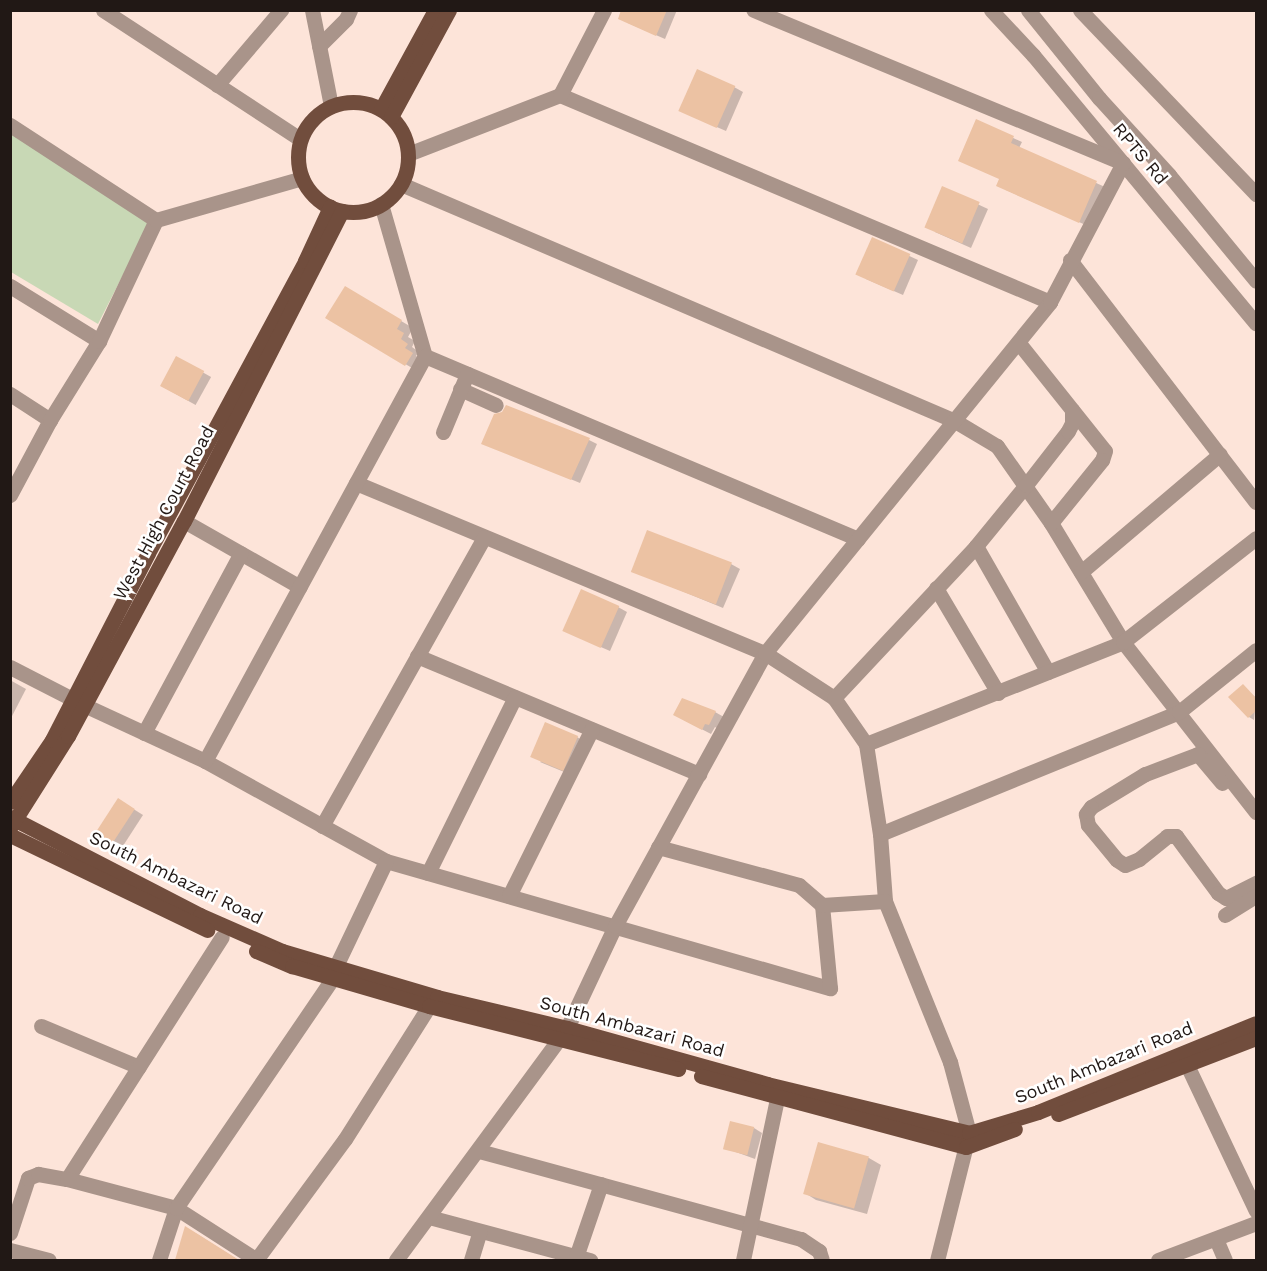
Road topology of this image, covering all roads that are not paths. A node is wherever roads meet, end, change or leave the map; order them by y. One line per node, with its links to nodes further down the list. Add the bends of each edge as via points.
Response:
1 (103, 10): 13 (street)
2 (281, 10): 13 (street)
3 (312, 10): 12 (street)
4 (350, 10): 12 (street)
5 (435, 10): 16 (main road)
6 (449, 10): 16 (main road)
7 (604, 10): 14 (street)
8 (991, 10): 20 (street, RPTS Rd)
9 (1028, 10): 28 (street)
10 (1080, 10): 23 (street)
11 (758, 12): 20 (street)
12 (320, 46): 15 (street)
13 (217, 85): 18 (street)
14 (560, 95): 19 (street); 30 (street)
15 (331, 106): 16 (main road, via 365,103); 18 (main road, via 312,120)
16 (386, 113): 19 (main road, via 405,141)
17 (10, 125): 26 (street)
18 (300, 139): 21 (main road)
19 (408, 154): 22 (main road)
20 (1123, 163): 27 (street); 31 (street, RPTS Rd)
21 (302, 178): 25 (main road, via 313,195); 26 (street)
22 (401, 184): 24 (main road); 41 (street)
23 (1257, 194)
24 (381, 204): 25 (main road, via 369,210); 34 (street)
25 (336, 209): 48 (main road, West High Court Road); 67 (main road, via 143,562)
26 (156, 220): 32 (street)
27 (1070, 260): 30 (street); 43 (street)
28 (1257, 281)
29 (10, 286): 32 (street)
30 (1050, 302): 33 (street)
31 (1257, 324)
32 (99, 341): 40 (street)
33 (1018, 342): 39 (street); 41 (street)
34 (424, 356): 35 (street); 44 (street)
35 (466, 374): 36 (street); 52 (street)
36 (460, 389): 38 (street); 42 (street)
37 (10, 394): 40 (street)
38 (496, 405)
39 (1072, 410): 45 (street, via 1068,431); 49 (street, via 1105,451)
40 (50, 420): 46 (street)
41 (955, 421): 45 (street, via 997,446); 52 (street)
42 (443, 432)
43 (1220, 454): 47 (street); 55 (street)
44 (356, 483): 50 (street); 56 (street)
45 (1026, 485): 49 (street); 53 (street)
46 (10, 495)
47 (1257, 501)
48 (184, 521): 54 (street); 67 (main road, West High Court Road)
49 (1051, 523): 55 (street)
50 (484, 537): 60 (street); 61 (street)
51 (1257, 538): 58 (street)
52 (858, 539): 60 (street)
53 (975, 546): 57 (street); 63 (street)
54 (240, 553): 56 (street); 70 (street)
55 (1081, 572): 58 (street)
56 (300, 586): 73 (street)
57 (936, 588): 64 (street); 66 (street)
58 (1123, 642): 63 (street); 68 (street)
59 (1257, 650): 68 (street)
60 (765, 653): 66 (street); 74 (street)
61 (417, 656): 65 (street); 79 (street)
62 (10, 667): 67 (street)
63 (1048, 672): 64 (street)
64 (998, 693): 71 (street)
65 (515, 697): 69 (street); 84 (street)
66 (834, 698): 71 (street)
67 (79, 702): 70 (street); 75 (main road); 77 (main road, West High Court Road, via 68,736)
68 (1179, 712): 72 (street); 80 (street)
69 (592, 729): 74 (street); 86 (street)
70 (144, 733): 73 (street)
71 (866, 744): 80 (street)
72 (1208, 758): 76 (street); 85 (street, via 1198,754 1145,774 1091,807 1086,814 1088,825 1125,865 1167,837 1176,836 1218,893 1226,898)
73 (205, 762): 79 (street)
74 (699, 774): 82 (street)
75 (10, 802)
76 (1251, 805): 78 (street)
77 (12, 822): 93 (main road, South Ambazari Road, via 236,932)
78 (1257, 824)
79 (322, 826): 83 (street)
80 (880, 834): 88 (street)
81 (10, 835): 92 (main road, South Ambazari Road)
82 (658, 847): 89 (street, via 800,885); 91 (street)
83 (386, 861): 84 (street); 93 (street)
84 (428, 873): 86 (street)
85 (1257, 883)
86 (508, 896): 91 (street)
87 (1257, 896): 90 (street)
88 (885, 901): 89 (street); 102 (street, via 951,1062)
89 (822, 905): 91 (street, via 830,988)
90 (1225, 915)
91 (615, 926): 97 (street)
92 (222, 937): 93 (main road, South Ambazari Road, via 292,966); 100 (street)
93 (334, 972): 94 (main road, South Ambazari Road); 97 (main road, South Ambazari Road, via 437,996); 106 (street)
94 (429, 1006): 97 (main road, South Ambazari Road); 119 (street, via 345,1139)
95 (1257, 1023): 102 (main road, South Ambazari Road)
96 (41, 1026): 100 (street)
97 (564, 1033): 101 (main road, South Ambazari Road); 102 (main road, South Ambazari Road); 103 (street)
98 (1257, 1038): 99 (main road, South Ambazari Road)
99 (1187, 1065): 102 (main road, South Ambazari Road); 107 (street)
100 (139, 1067): 104 (street)
101 (777, 1098): 102 (main road, South Ambazari Road); 110 (street)
102 (968, 1140): 124 (street)
103 (479, 1151): 105 (street); 108 (street)
104 (67, 1179): 106 (street); 112 (street, via 38,1174 28,1178)
105 (601, 1184): 110 (street); 116 (street)
106 (176, 1208): 118 (street); 119 (street)
107 (1257, 1211)
108 (429, 1217): 111 (street); 120 (street)
109 (1257, 1224): 113 (street)
110 (750, 1227): 122 (street); 123 (street, via 801,1239 819,1251)
111 (480, 1231): 115 (street); 121 (street)
112 (10, 1233)
113 (1216, 1239): 125 (street); 126 (street)
114 (10, 1250): 117 (street)
115 (556, 1256): 116 (street)
116 (583, 1259)
117 (49, 1260)
118 (159, 1260)
119 (256, 1260)
120 (396, 1260)
121 (471, 1260)
122 (743, 1260)
123 (822, 1260)
124 (937, 1260)
125 (1158, 1260)
126 (1225, 1260)

